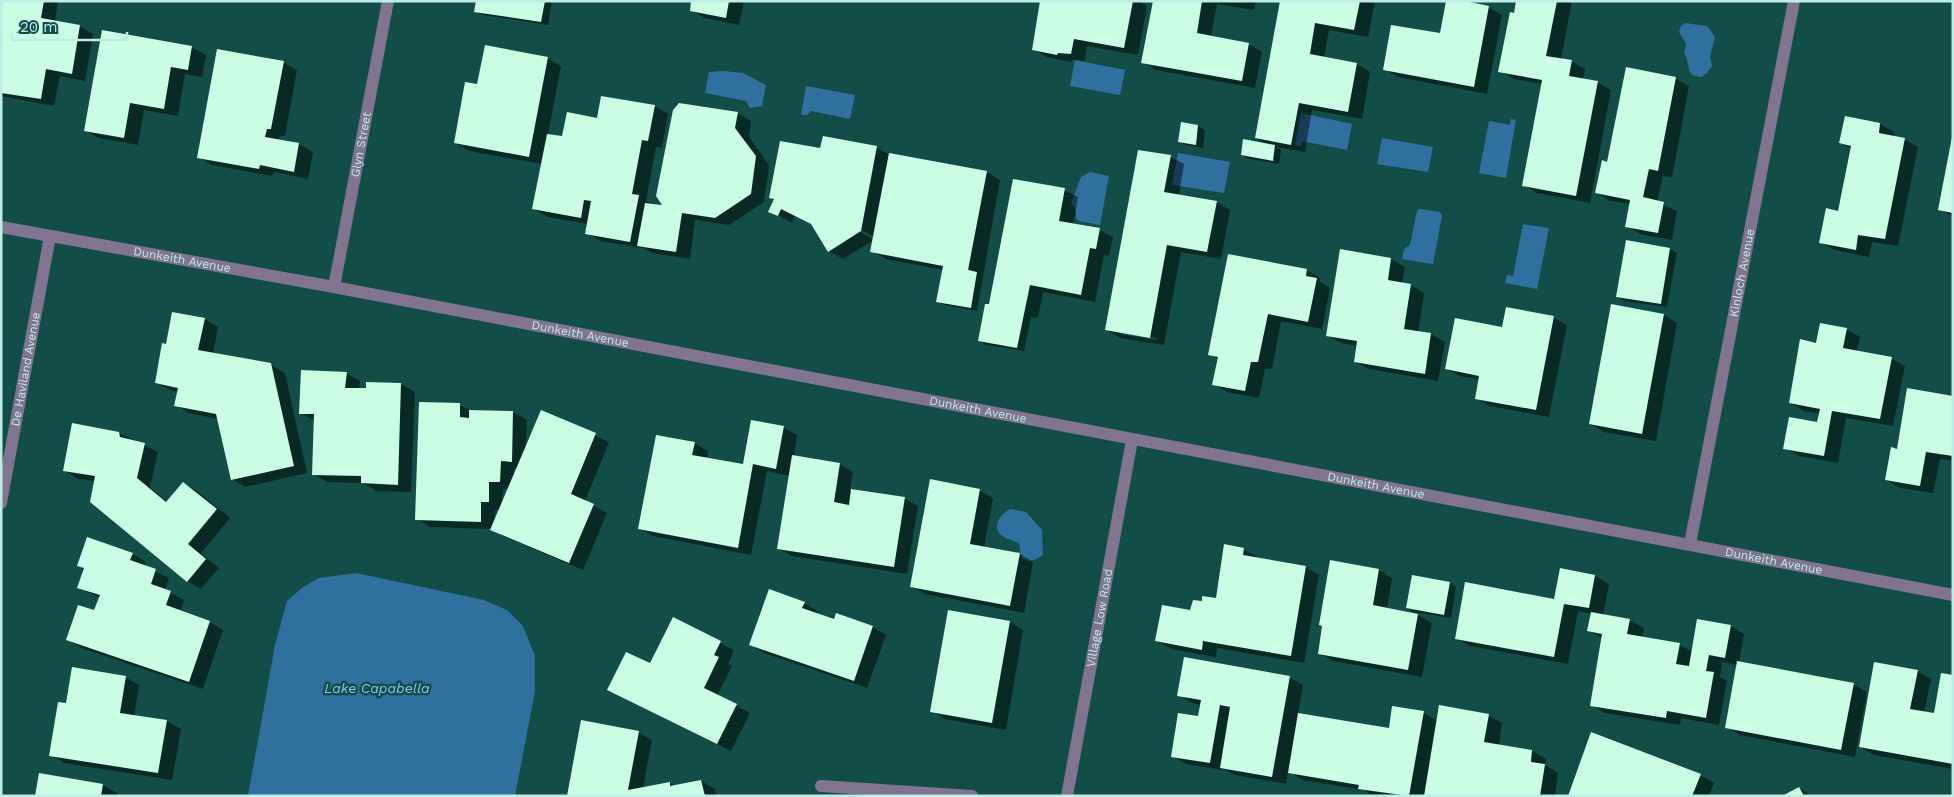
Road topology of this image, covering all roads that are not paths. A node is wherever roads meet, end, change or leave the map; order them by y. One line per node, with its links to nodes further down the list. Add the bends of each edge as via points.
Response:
1 (388, 1): 5 (street, Glyn Street)
2 (1794, 1): 8 (street, Kinloch Avenue)
3 (1, 227): 4 (street, Dunkeith Avenue)
4 (50, 236): 5 (street, Dunkeith Avenue); 7 (street, De Haviland Avenue)
5 (334, 287): 6 (street, Dunkeith Avenue)
6 (1132, 440): 8 (street, Dunkeith Avenue); 12 (street, Village Low Road)
7 (1, 503)
8 (1690, 544): 9 (street, Dunkeith Avenue)
9 (1953, 595)
10 (821, 786): 11 (street)
11 (972, 796)
12 (1067, 796)

